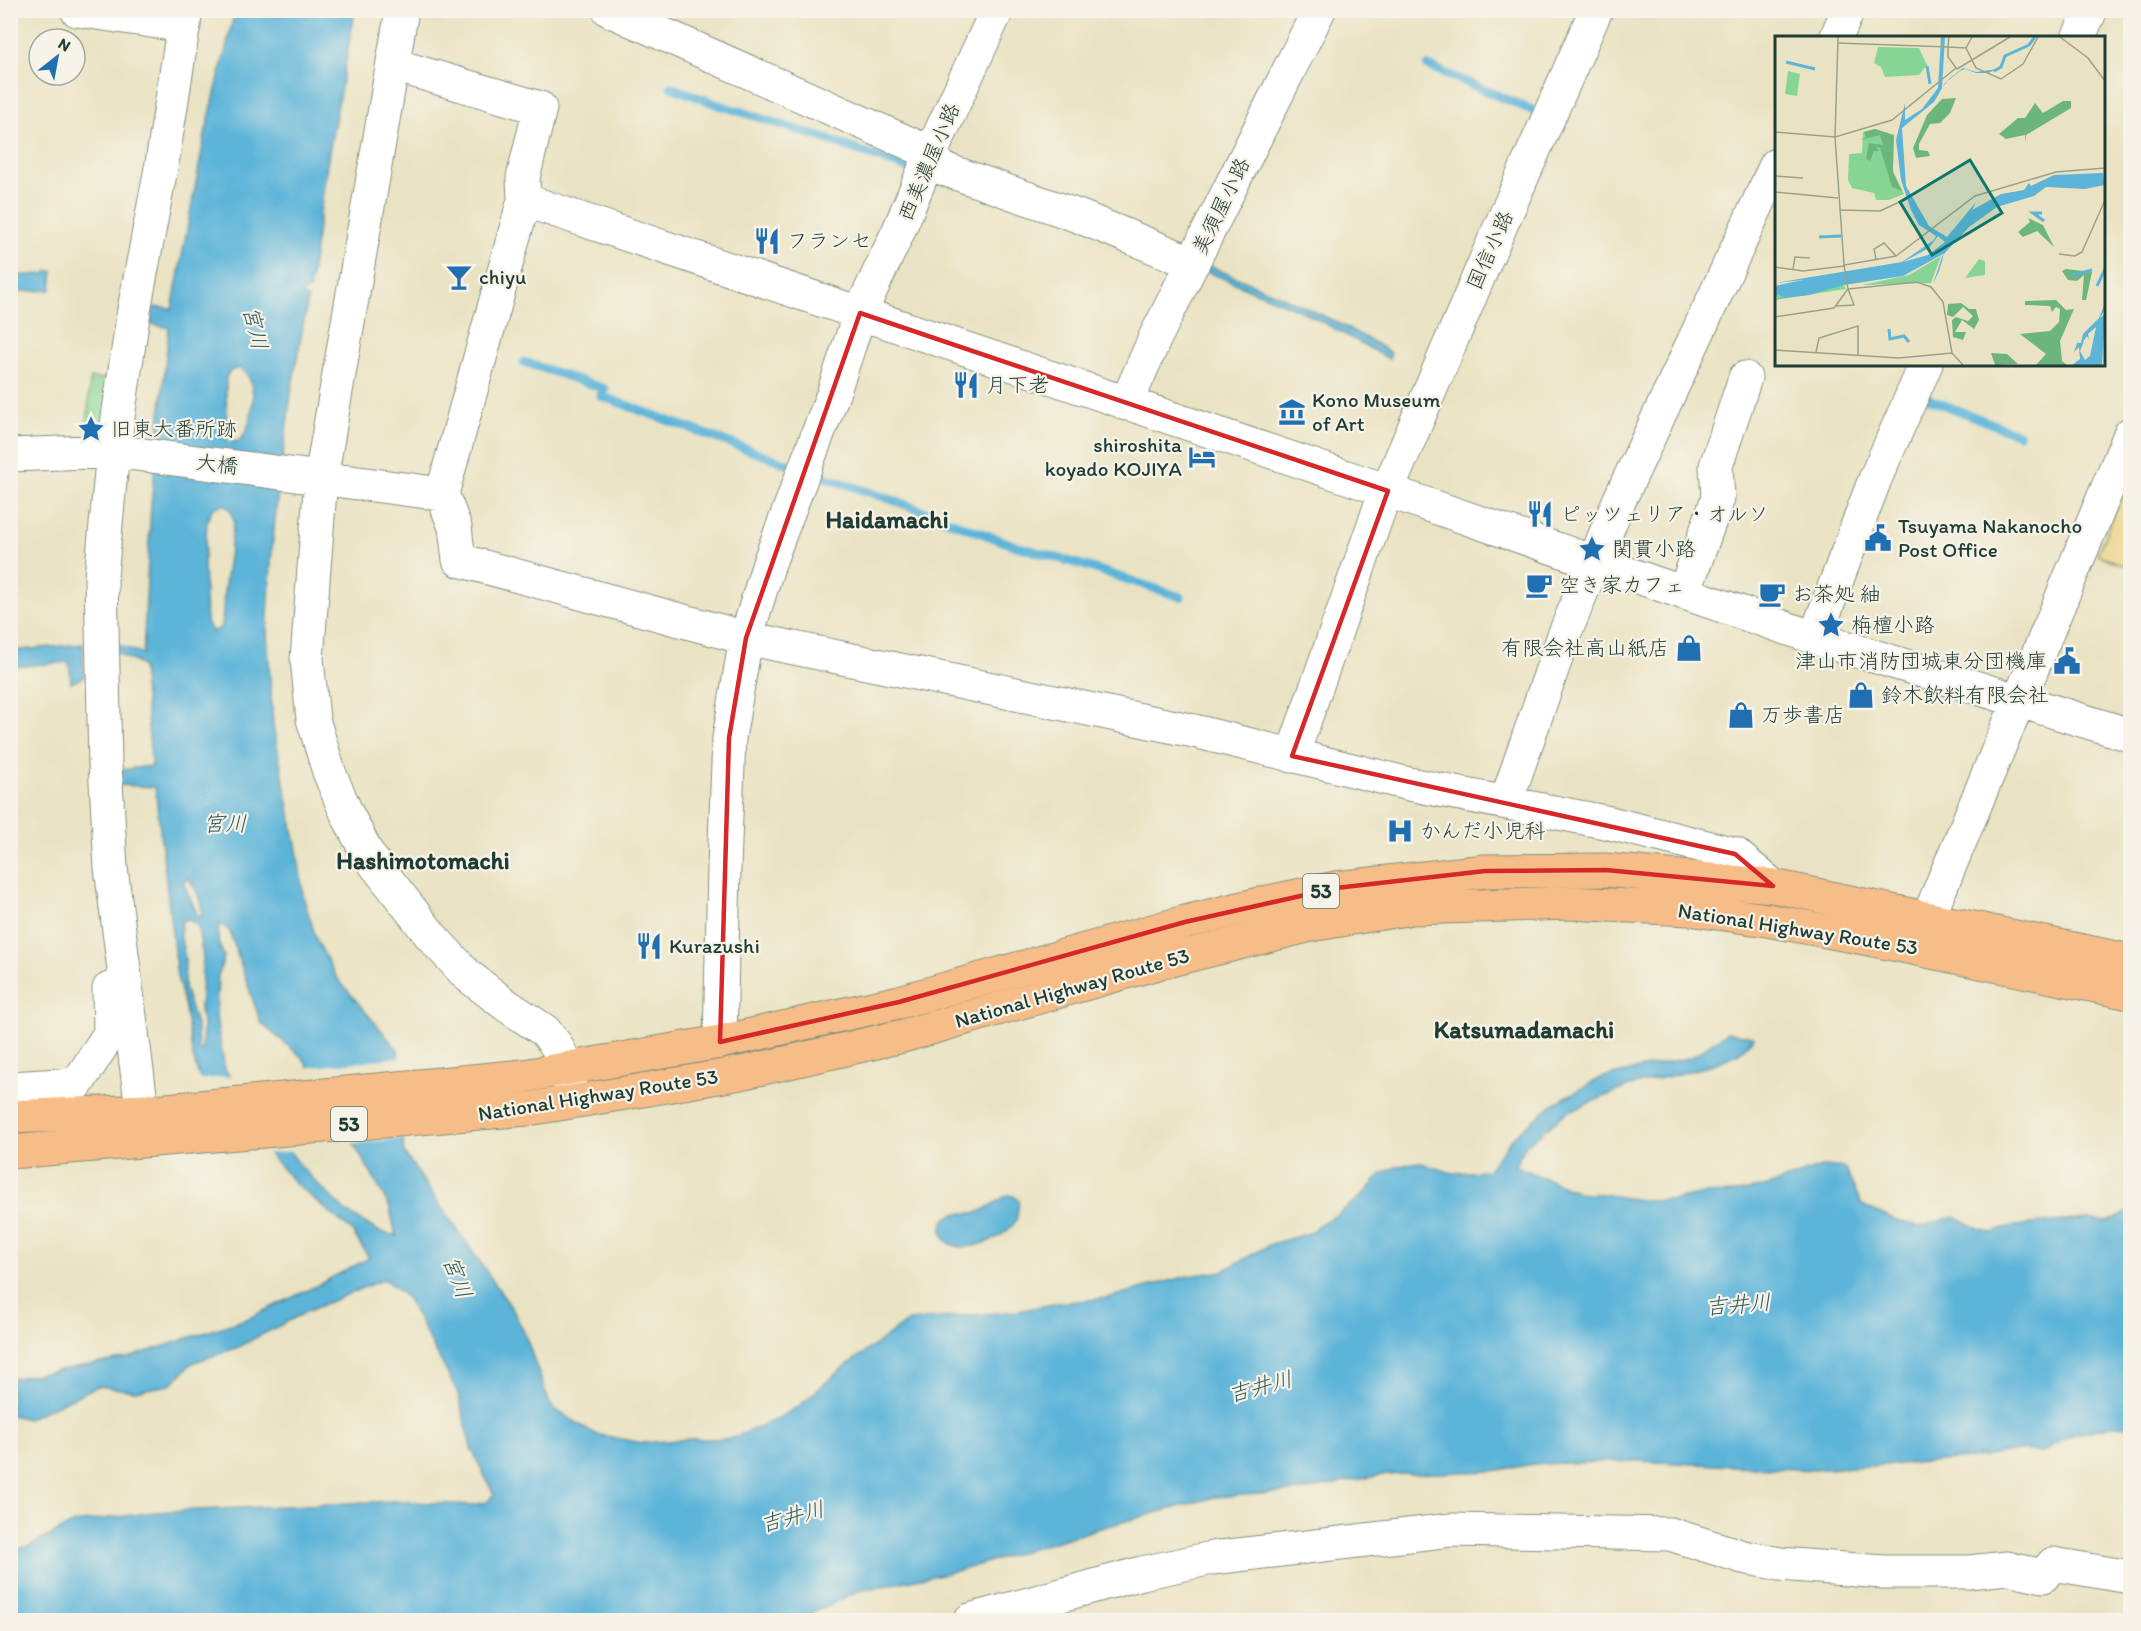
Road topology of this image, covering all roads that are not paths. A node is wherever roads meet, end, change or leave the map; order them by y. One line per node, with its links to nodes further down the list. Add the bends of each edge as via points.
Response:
1 (77, 10): 9 (street)
2 (402, 10): 12 (street)
3 (609, 10): 13 (street)
4 (997, 10): 13 (street, 西美濃屋小路)
5 (1319, 10): 16 (street, 美須屋小路)
6 (1596, 10): 25 (street, 国信小路)
7 (1848, 10): 10 (street)
8 (2091, 10): 11 (street)
9 (185, 18): 22 (street)
10 (1837, 36)
11 (2079, 36)
12 (394, 64): 15 (street, via 540,108 523,178); 24 (street)
13 (931, 153): 16 (street, via 941,168 1078,216); 17 (street, 西美濃屋小路)
14 (1775, 167): 27 (street)
15 (524, 200): 17 (street); 26 (street)
16 (1193, 263): 20 (street, 美須屋小路)
17 (860, 313): 20 (street); 29 (street, 西美濃屋小路, via 768,563)
18 (1925, 366): 30 (street, via 1875,478)
19 (1745, 378): 28 (street, via 1716,466 1718,498)
20 (1126, 404): 25 (street)
21 (2130, 434): 31 (street)
22 (113, 451): 23 (street, 大橋); 24 (street, 大橋); 35 (street, via 101,577)
23 (10, 455)
24 (321, 478): 26 (street, 大橋); 41 (street, via 307,659 313,719 329,772 368,855 402,901 467,975 546,1031)
25 (1388, 491): 27 (street); 33 (street, 国信小路)
26 (442, 494): 29 (street, via 455,526 459,560)
27 (1594, 562): 28 (street); 34 (street)
28 (1684, 594): 30 (street)
29 (746, 638): 33 (street, via 1194,731); 40 (street, 西美濃屋小路, via 729,738)
30 (1815, 638): 31 (street)
31 (2019, 700): 32 (street); 37 (street)
32 (2130, 735)
33 (1292, 756): 34 (street)
34 (1506, 802): 36 (street, via 1735,854)
35 (111, 868): 42 (street, via 110,1033 77,1084); 45 (street)
36 (1773, 886): 37 (highway, National Highway Route 53 / 53); 40 (highway, National Highway Route 53 / 53, via 1606,870 1485,871 1336,888 1185,922 899,1002)
37 (1928, 918): 38 (highway, National Highway Route 53 / 53)
38 (2130, 961)
39 (2130, 993): 43 (highway, National Highway Route 53 / 53, via 1864,938 1688,909 1569,903 1412,908 1311,925 1158,963 903,1036 741,1072)
40 (720, 1042): 41 (highway, National Highway Route 53 / 53)
41 (568, 1068): 43 (street); 45 (highway, National Highway Route 53 / 53)
42 (10, 1088)
43 (571, 1102): 45 (highway, National Highway Route 53 / 53, via 528,1109)
44 (10, 1117): 45 (highway, National Highway Route 53 / 53)
45 (157, 1125): 46 (highway, National Highway Route 53 / 53)
46 (10, 1152)
47 (2130, 1577): 48 (street, via 2053,1564 2043,1576 2007,1568 1883,1572 1779,1564 1670,1534 1451,1530 1212,1558)
48 (970, 1620)

